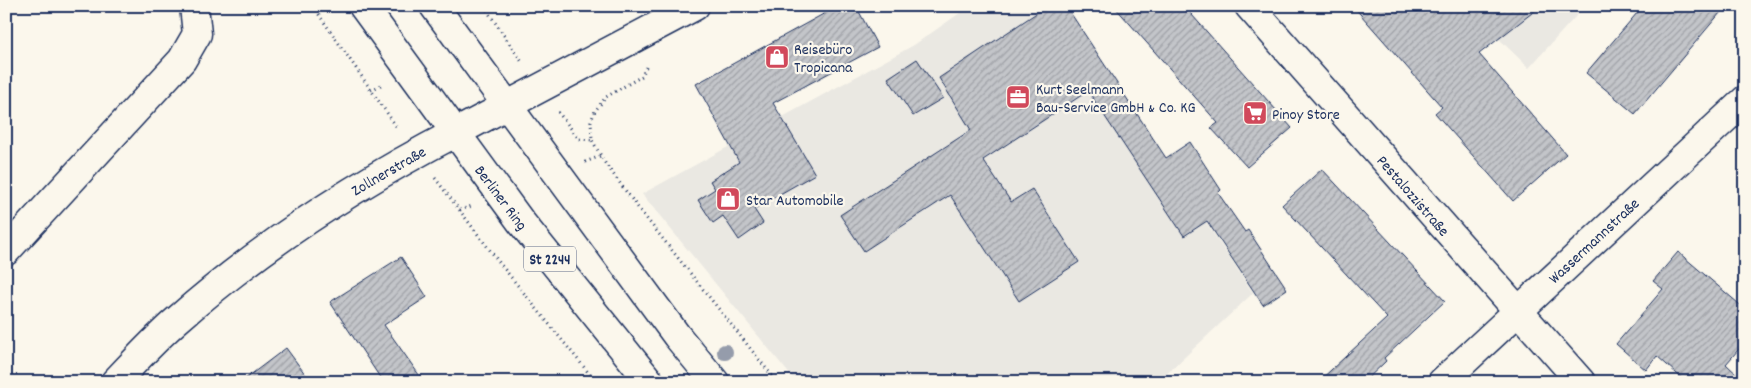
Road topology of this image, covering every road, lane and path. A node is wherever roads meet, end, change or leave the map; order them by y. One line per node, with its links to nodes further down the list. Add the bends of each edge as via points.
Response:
1 (194, 6): 12 (street, via 197,34 182,60)
2 (313, 6): 11 (path)
3 (363, 6): 10 (street, Berliner Ring / St 2244)
4 (434, 6): 9 (street)
5 (695, 6): 7 (street, Zollnerstraße)
6 (1249, 6): 13 (street, Pestalozzistraße)
7 (666, 22): 9 (street, Zollnerstraße); 18 (path, via 642,76 606,97 595,111 591,121 592,140 639,209)
8 (1745, 100): 13 (street, Wassermannstraße)
9 (507, 106): 10 (street, Zollnerstraße); 17 (street, via 677,336)
10 (454, 133): 11 (street, Zollnerstraße); 16 (street, Berliner Ring / St 2244, via 520,222)
11 (416, 153): 14 (street, Zollnerstraße, via 310,216 240,268 176,320); 15 (path)
12 (6, 251)
13 (1518, 310): 19 (street, Wassermannstraße); 20 (street, Pestalozzistraße)
14 (115, 382)
15 (596, 382)
16 (650, 382)
17 (715, 382)
18 (777, 382)
19 (1442, 382)
20 (1581, 382)

